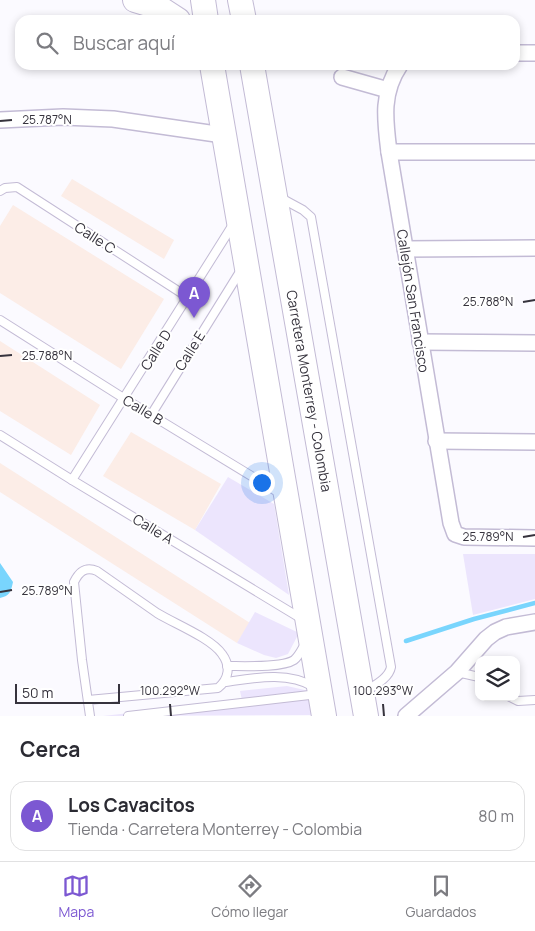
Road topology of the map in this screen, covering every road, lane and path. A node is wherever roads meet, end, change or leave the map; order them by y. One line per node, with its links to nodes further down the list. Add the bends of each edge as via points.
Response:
1 (135, 0): 4 (main road, via 158,7)
2 (203, 0): 5 (main road)
3 (240, 0): 6 (main road)
4 (170, 15)
5 (205, 15)
6 (243, 15)
7 (520, 53): 8 (street)
8 (535, 53)
9 (213, 70): 15 (main road)
10 (253, 70): 19 (main road, Carretera Monterrey - Colombia)
11 (397, 70): 13 (street, Callejón San Francisco)
12 (342, 77): 13 (street)
13 (388, 90): 16 (street, Callejón San Francisco, via 384,114)
14 (0, 120): 15 (street, via 112,119)
15 (223, 134): 20 (main road)
16 (389, 152): 17 (street); 22 (street, Callejón San Francisco)
17 (535, 152)
18 (0, 191): 24 (lane, Calle C, via 17,187)
19 (274, 196): 46 (main road, Carretera Monterrey - Colombia); 46 (lane, via 297,206 311,217 391,667)
20 (238, 217): 23 (main road); 24 (lane, Calle D)
21 (535, 248): 22 (street)
22 (405, 249): 26 (street, Callejón San Francisco)
23 (246, 262): 29 (lane, Calle E); 34 (main road)
24 (189, 298): 28 (lane, Calle D)
25 (0, 320): 28 (lane, Calle B)
26 (420, 342): 27 (street); 31 (street, Callejón San Francisco)
27 (535, 343)
28 (125, 399): 29 (lane, Calle B); 33 (lane, Calle D)
29 (151, 415): 34 (lane, Calle B)
30 (0, 435): 33 (lane, Calle A)
31 (436, 441): 32 (street); 35 (street, Callejón San Francisco, via 455,534 469,538)
32 (535, 442)
33 (72, 480): 37 (lane, Calle A)
34 (286, 498): 37 (main road)
35 (535, 538)
36 (535, 622): 39 (street, via 495,632)
37 (309, 629): 38 (lane, via 297,657 289,662); 43 (main road)
38 (227, 666): 41 (lane); 42 (lane, via 214,645 158,613 91,568 80,572 74,582)
39 (457, 672): 40 (lane); 49 (street)
40 (475, 676)
41 (226, 682): 42 (lane, via 218,688); 43 (lane, via 287,677 301,681)
42 (88, 700): 47 (lane)
43 (321, 700): 48 (lane)
44 (535, 700): 45 (lane)
45 (520, 701)
46 (364, 705)
47 (90, 716)
48 (128, 716)
49 (406, 716)

